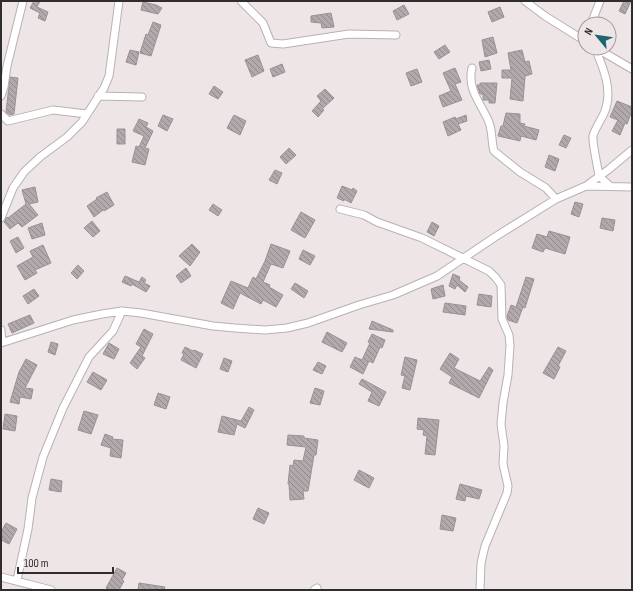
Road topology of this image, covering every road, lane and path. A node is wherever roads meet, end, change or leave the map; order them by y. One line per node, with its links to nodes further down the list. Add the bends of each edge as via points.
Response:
1 (23, 1): 13 (street)
2 (119, 1): 14 (street, via 109,76)
3 (241, 1): 7 (street, via 263,23 271,43 283,44 349,34)
4 (525, 1): 8 (street)
5 (600, 1): 6 (street)
6 (595, 16)
7 (396, 35)
8 (577, 36)
9 (598, 56): 19 (street, via 607,84 608,99 593,137)
10 (609, 56): 12 (street)
11 (472, 68): 23 (street, via 471,84 488,120 494,151 520,172 543,185)
12 (632, 69)
13 (1, 96)
14 (98, 96): 15 (street); 17 (street)
15 (142, 97)
16 (1, 114): 17 (street, via 8,121 53,110)
17 (87, 114): 25 (street, via 67,137 24,172 13,188)
18 (632, 150): 19 (street)
19 (599, 176): 20 (street); 21 (street)
20 (586, 186): 21 (street); 23 (street)
21 (610, 186): 22 (street)
22 (632, 187)
23 (556, 199): 26 (street)
24 (340, 209): 26 (street, via 364,215 422,238)
25 (1, 218)
26 (465, 259): 27 (street, via 412,288 287,328 265,330 213,326); 33 (street, via 488,271 501,285 502,319 510,345 501,424 503,464 508,486 485,546 481,563)
27 (122, 311): 29 (street, via 73,320); 31 (street, via 113,331 89,357 63,408 43,457 32,498)
28 (1, 330): 29 (street)
29 (2, 342)
30 (1, 576): 31 (street)
31 (17, 580): 32 (street)
32 (51, 590)
33 (480, 590)

